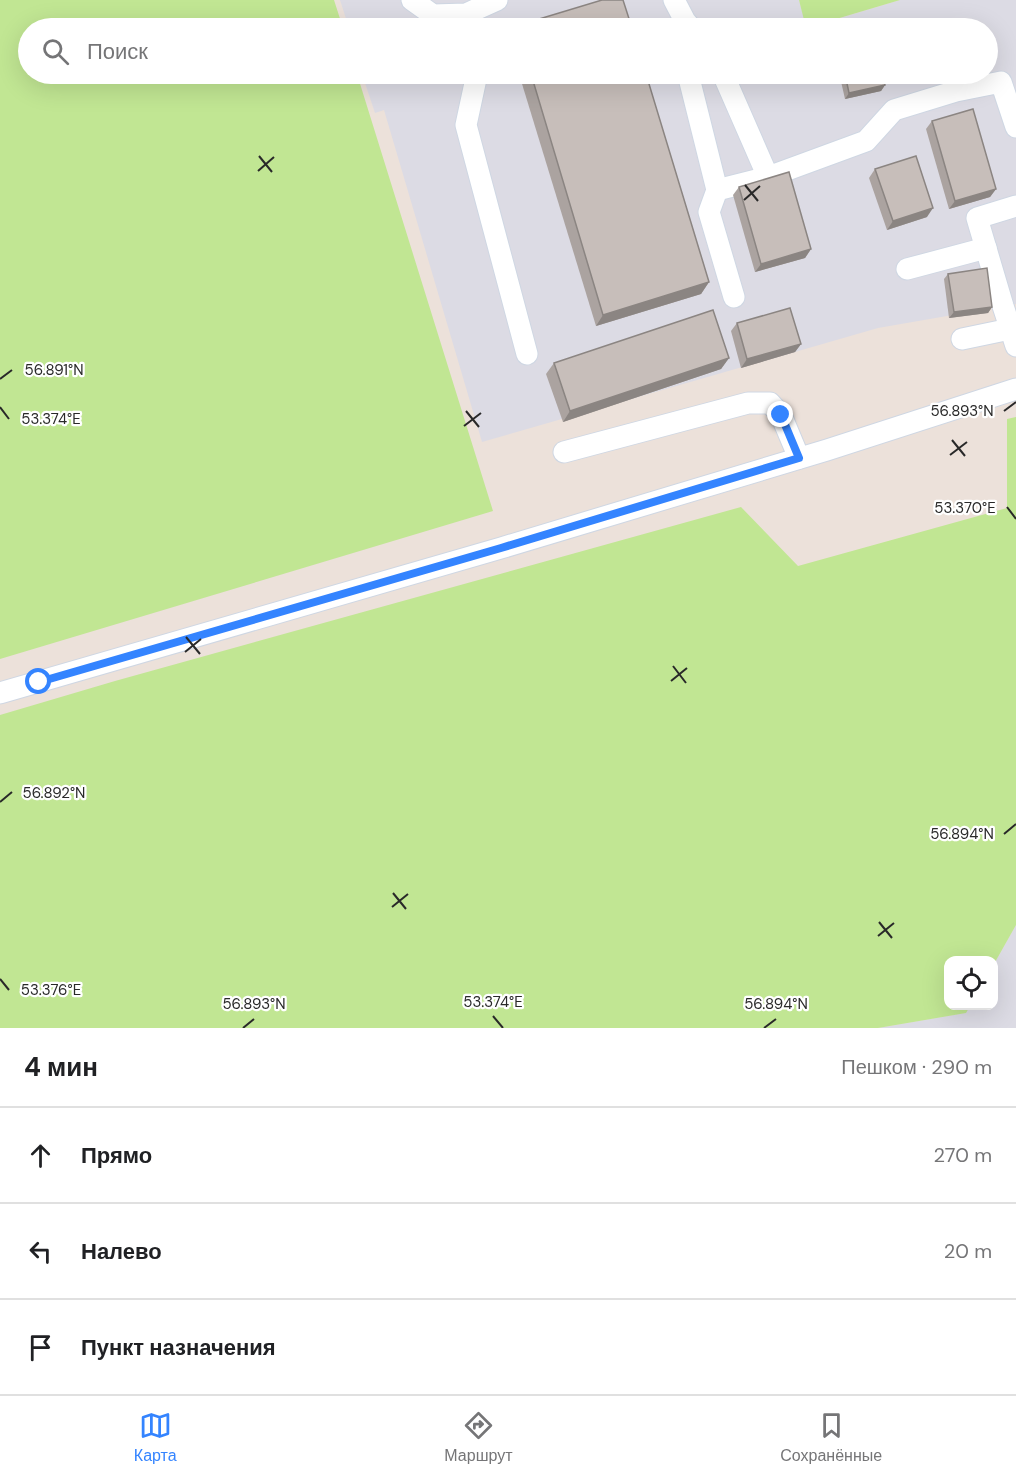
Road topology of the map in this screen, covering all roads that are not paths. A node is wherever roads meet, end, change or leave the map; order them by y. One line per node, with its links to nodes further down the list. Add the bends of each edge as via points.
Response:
1 (412, 0): 4 (lane, via 434,15)
2 (498, 0): 5 (lane)
3 (674, 0): 6 (lane)
4 (450, 18)
5 (471, 18)
6 (683, 18)
7 (998, 82): 12 (lane)
8 (475, 84): 21 (lane, via 466,125)
9 (690, 84): 14 (lane)
10 (727, 84): 13 (lane)
11 (990, 84): 13 (lane, via 894,110 866,141)
12 (1016, 126)
13 (768, 177): 14 (lane)
14 (717, 190): 18 (lane, via 709,212)
15 (1016, 206): 16 (lane, via 977,218)
16 (986, 248): 17 (lane); 19 (lane)
17 (907, 269)
18 (734, 297)
19 (1013, 337): 20 (lane)
20 (962, 339)
21 (526, 354)
22 (1016, 389): 24 (lane)
23 (564, 452): 24 (lane, via 748,403 770,403 781,415)
24 (799, 458): 25 (lane, via 501,548)
25 (2, 688)

